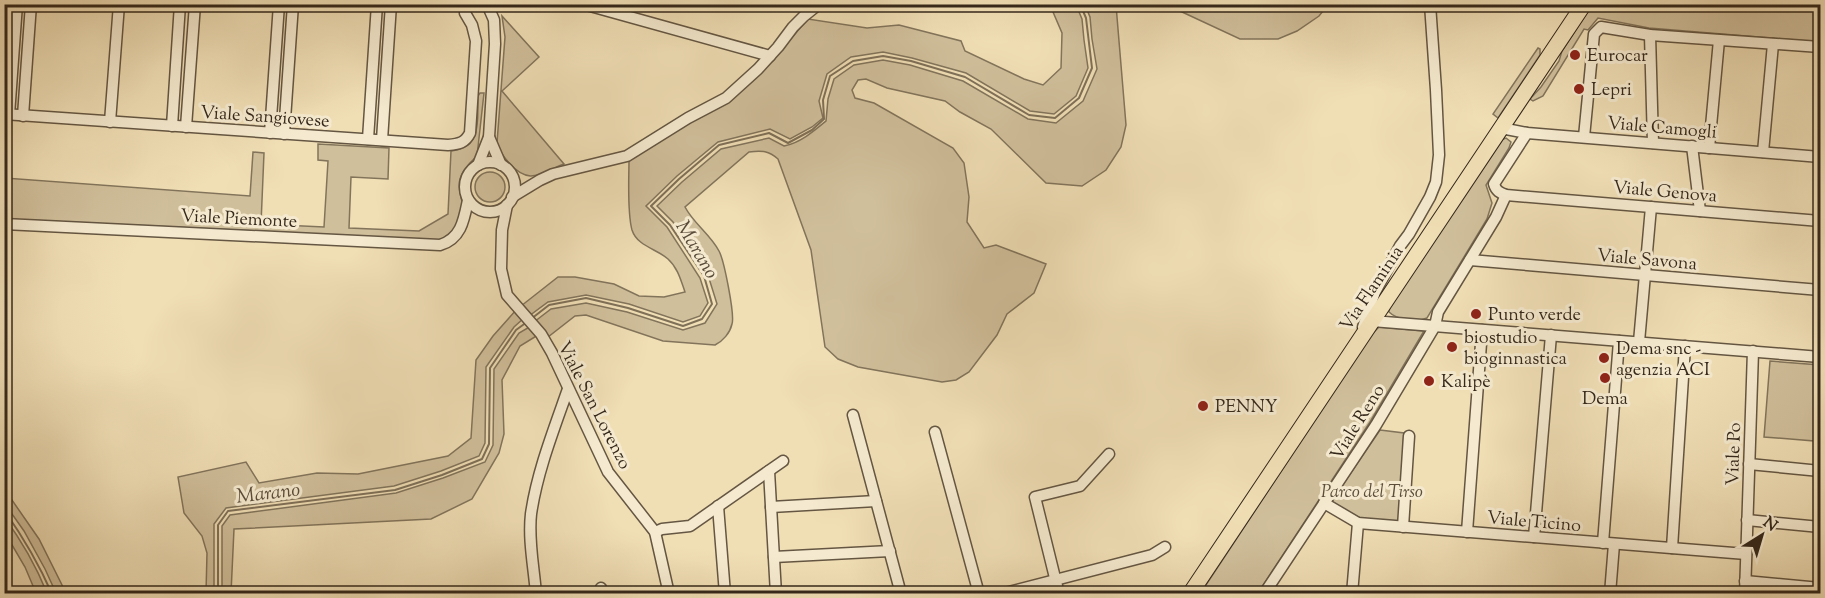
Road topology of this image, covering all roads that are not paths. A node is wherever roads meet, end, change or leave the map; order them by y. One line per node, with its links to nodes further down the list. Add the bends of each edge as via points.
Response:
1 (17, 4): 23 (street)
2 (31, 4): 24 (street)
3 (118, 4): 25 (street)
4 (180, 4): 26 (street)
5 (195, 4): 27 (street)
6 (279, 4): 29 (street)
7 (293, 4): 31 (street)
8 (377, 4): 34 (street)
9 (391, 4): 35 (street)
10 (487, 4): 22 (street, via 495,32)
11 (583, 4): 20 (street)
12 (819, 4): 20 (street)
13 (1430, 4): 54 (street, via 1439,155 1436,182)
14 (1584, 4): 28 (main road, Via Flaminia)
15 (465, 13): 21 (street, Viale Sangiovese, via 476,40)
16 (1650, 35): 17 (street); 33 (street, via 1601,27 1594,34); 36 (street)
17 (1719, 40): 18 (street); 38 (street)
18 (1773, 44): 19 (street); 39 (street)
19 (1821, 47)
20 (771, 56): 43 (street, via 726,98 635,152)
21 (473, 86): 22 (street); 35 (street, Viale Sangiovese, via 470,132 460,144)
22 (493, 87): 32 (street)
23 (7, 114): 24 (street, Viale Sangiovese)
24 (23, 116): 25 (street, Viale Sangiovese)
25 (110, 122): 26 (street, Viale Sangiovese)
26 (171, 126): 27 (street, Viale Sangiovese)
27 (186, 127): 29 (street, Viale Sangiovese)
28 (1501, 128): 30 (street, Viale Camogli); 55 (main road, Via Flaminia)
29 (270, 133): 31 (street, Viale Sangiovese)
30 (1527, 133): 33 (street, Viale Camogli); 44 (street, via 1494,184)
31 (284, 134): 34 (street, Viale Sangiovese)
32 (489, 137): 41 (street); 42 (street)
33 (1584, 137): 36 (street, Viale Camogli)
34 (368, 139): 35 (street, Viale Sangiovese)
35 (382, 140)
36 (1653, 143): 37 (street, Viale Camogli)
37 (1692, 146): 38 (street, Viale Camogli); 48 (street)
38 (1709, 148): 39 (street, Viale Camogli)
39 (1763, 152): 40 (street, Viale Camogli)
40 (1821, 157)
41 (478, 165): 42 (street, via 493,162); 45 (street, via 467,177)
42 (505, 168): 43 (street, via 517,177); 46 (street, via 514,183)
43 (540, 180): 46 (street)
44 (1506, 195): 47 (street, Viale Genova); 56 (street, Viale Reno)
45 (468, 200): 49 (street); 52 (street)
46 (510, 201): 49 (street, via 496,212); 53 (street, Viale San Lorenzo)
47 (1651, 207): 48 (street, Viale Genova); 57 (street)
48 (1700, 211): 50 (street, Viale Genova)
49 (486, 212): 52 (street, Viale Piemonte); 53 (street, via 498,219)
50 (1821, 221)
51 (4, 224): 52 (street, Viale Piemonte, via 433,245 451,240)
52 (463, 225)
53 (502, 230): 69 (street, Viale San Lorenzo, via 501,269 507,295 541,334)
54 (1409, 234): 55 (street); 63 (street, via 1375,292)
55 (1418, 253): 59 (main road, Via Flaminia)
56 (1470, 260): 57 (street, Viale Savona); 60 (street, Viale Reno, via 1438,312)
57 (1645, 276): 58 (street, Viale Savona); 65 (street)
58 (1821, 291)
59 (1372, 321): 60 (street); 63 (main road, Via Flaminia)
60 (1435, 326): 61 (street); 79 (street, Viale Reno)
61 (1482, 330): 62 (street); 87 (street)
62 (1551, 335): 64 (street); 88 (street)
63 (1358, 341): 107 (main road, Via Flaminia)
64 (1619, 341): 65 (street); 89 (street)
65 (1639, 342): 66 (street)
66 (1686, 346): 67 (street); 91 (street)
67 (1753, 351): 68 (street); 75 (street, Viale Po)
68 (1821, 357)
69 (568, 389): 86 (street, Viale San Lorenzo, via 608,472); 99 (street, via 531,514)
70 (854, 415): 78 (street)
71 (935, 432): 104 (street)
72 (1409, 436): 84 (street)
73 (1109, 454): 95 (street, via 1080,486 1035,497)
74 (783, 461): 76 (street)
75 (1749, 464): 77 (street); 82 (street, Viale Po)
76 (769, 471): 80 (street); 81 (street)
77 (1821, 471)
78 (876, 501): 81 (street); 92 (street)
79 (1324, 503): 83 (street, Viale Ticino); 108 (street, Viale Reno)
80 (718, 506): 86 (street, via 690,526); 101 (street)
81 (771, 507): 94 (street)
82 (1747, 520): 85 (street); 93 (street, Viale Po)
83 (1358, 523): 84 (street, Viale Ticino); 98 (street)
84 (1403, 527): 87 (street, Viale Ticino)
85 (1821, 527)
86 (655, 532): 100 (street, Viale San Lorenzo)
87 (1467, 532): 88 (street, Viale Ticino)
88 (1534, 537): 89 (street, Viale Ticino)
89 (1609, 543): 91 (street, Viale Ticino); 110 (street)
90 (1165, 547): 95 (street, via 1152,555)
91 (1672, 548): 93 (street, Viale Ticino)
92 (890, 551): 94 (street); 103 (street)
93 (1746, 554): 96 (street, Viale Po)
94 (774, 557): 102 (street)
95 (1056, 579): 105 (street); 106 (street)
96 (1745, 581): 97 (street); 111 (street, Viale Po)
97 (1821, 588)
98 (1352, 593): 109 (street)
99 (536, 594)
100 (669, 594)
101 (725, 594)
102 (776, 594)
103 (901, 594)
104 (979, 594)
105 (1000, 594)
106 (1059, 594)
107 (1190, 594)
108 (1264, 594)
109 (1376, 594)
110 (1610, 594)
111 (1745, 594)

